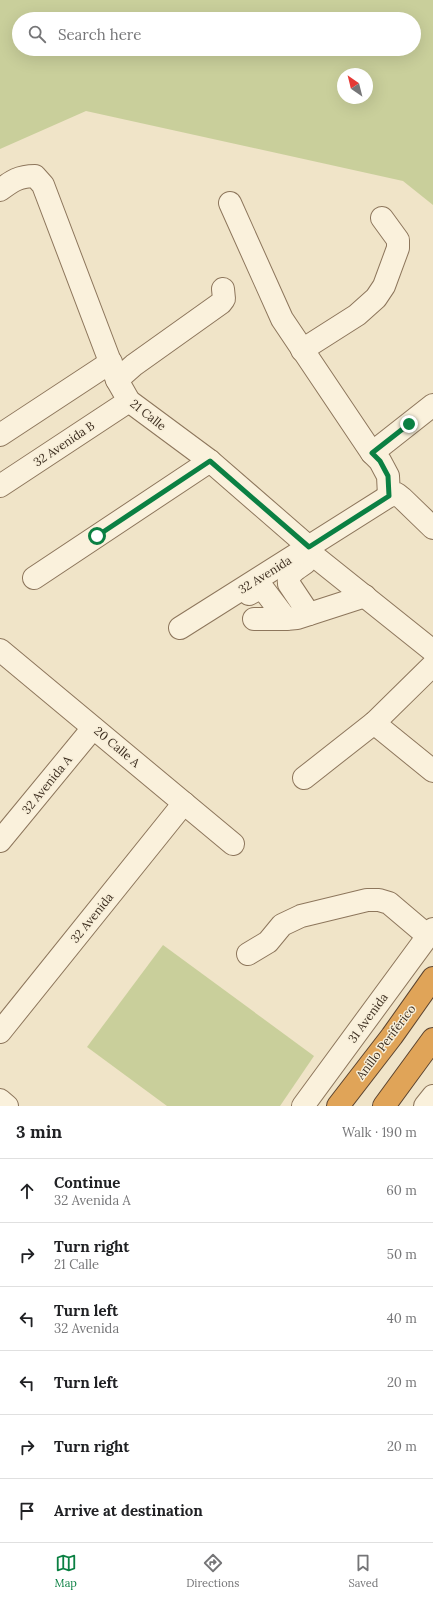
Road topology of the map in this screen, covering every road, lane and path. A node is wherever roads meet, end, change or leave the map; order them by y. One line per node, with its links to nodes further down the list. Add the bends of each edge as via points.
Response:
1 (0, 190): 6 (street, 21 Calle, via 24,176 35,176 43,185)
2 (230, 203): 5 (street, via 282,320)
3 (382, 218): 5 (street, via 398,240 398,248 384,286 376,298 357,315)
4 (223, 289): 6 (street, via 225,294 221,303 134,365)
5 (302, 350): 10 (street)
6 (114, 371): 7 (street, 21 Calle); 9 (street)
7 (129, 401): 11 (street, 21 Calle); 12 (street, 32 Avenida B)
8 (433, 405): 10 (street)
9 (0, 435)
10 (372, 453): 13 (street, via 388,476)
11 (210, 461): 15 (street, 21 Calle); 16 (street)
12 (0, 486)
13 (389, 496): 14 (street, via 397,494); 15 (street, 32 Avenida)
14 (433, 528)
15 (311, 556): 18 (street, 21 Calle); 19 (street, via 288,578 289,584); 22 (street, 32 Avenida)
16 (34, 578)
17 (249, 594): 21 (street, via 260,588 264,590)
18 (365, 596): 19 (street); 24 (street, 21 Calle)
19 (309, 614): 21 (street)
20 (254, 619): 21 (street)
21 (286, 619)
22 (180, 628)
23 (0, 650): 27 (street, 20 Calle A)
24 (433, 651)
25 (433, 665): 26 (street)
26 (374, 723): 28 (street); 29 (street)
27 (94, 728): 30 (street, 20 Calle A); 31 (street, 32 Avenida A)
28 (433, 771)
29 (304, 778)
30 (184, 803): 32 (street, 20 Calle A); 36 (street, 32 Avenida)
31 (0, 841)
32 (233, 844)
33 (431, 933): 34 (street, via 389,904 379,900 367,900 301,916 282,925 268,942); 41 (street, 31 Avenida)
34 (248, 954)
35 (433, 978): 42 (highway, Anillo Periférico)
36 (0, 1032)
37 (433, 1039): 43 (highway)
38 (433, 1096): 44 (street)
39 (0, 1100): 40 (street)
40 (7, 1106)
41 (303, 1106)
42 (338, 1106)
43 (384, 1106)
44 (425, 1106)

